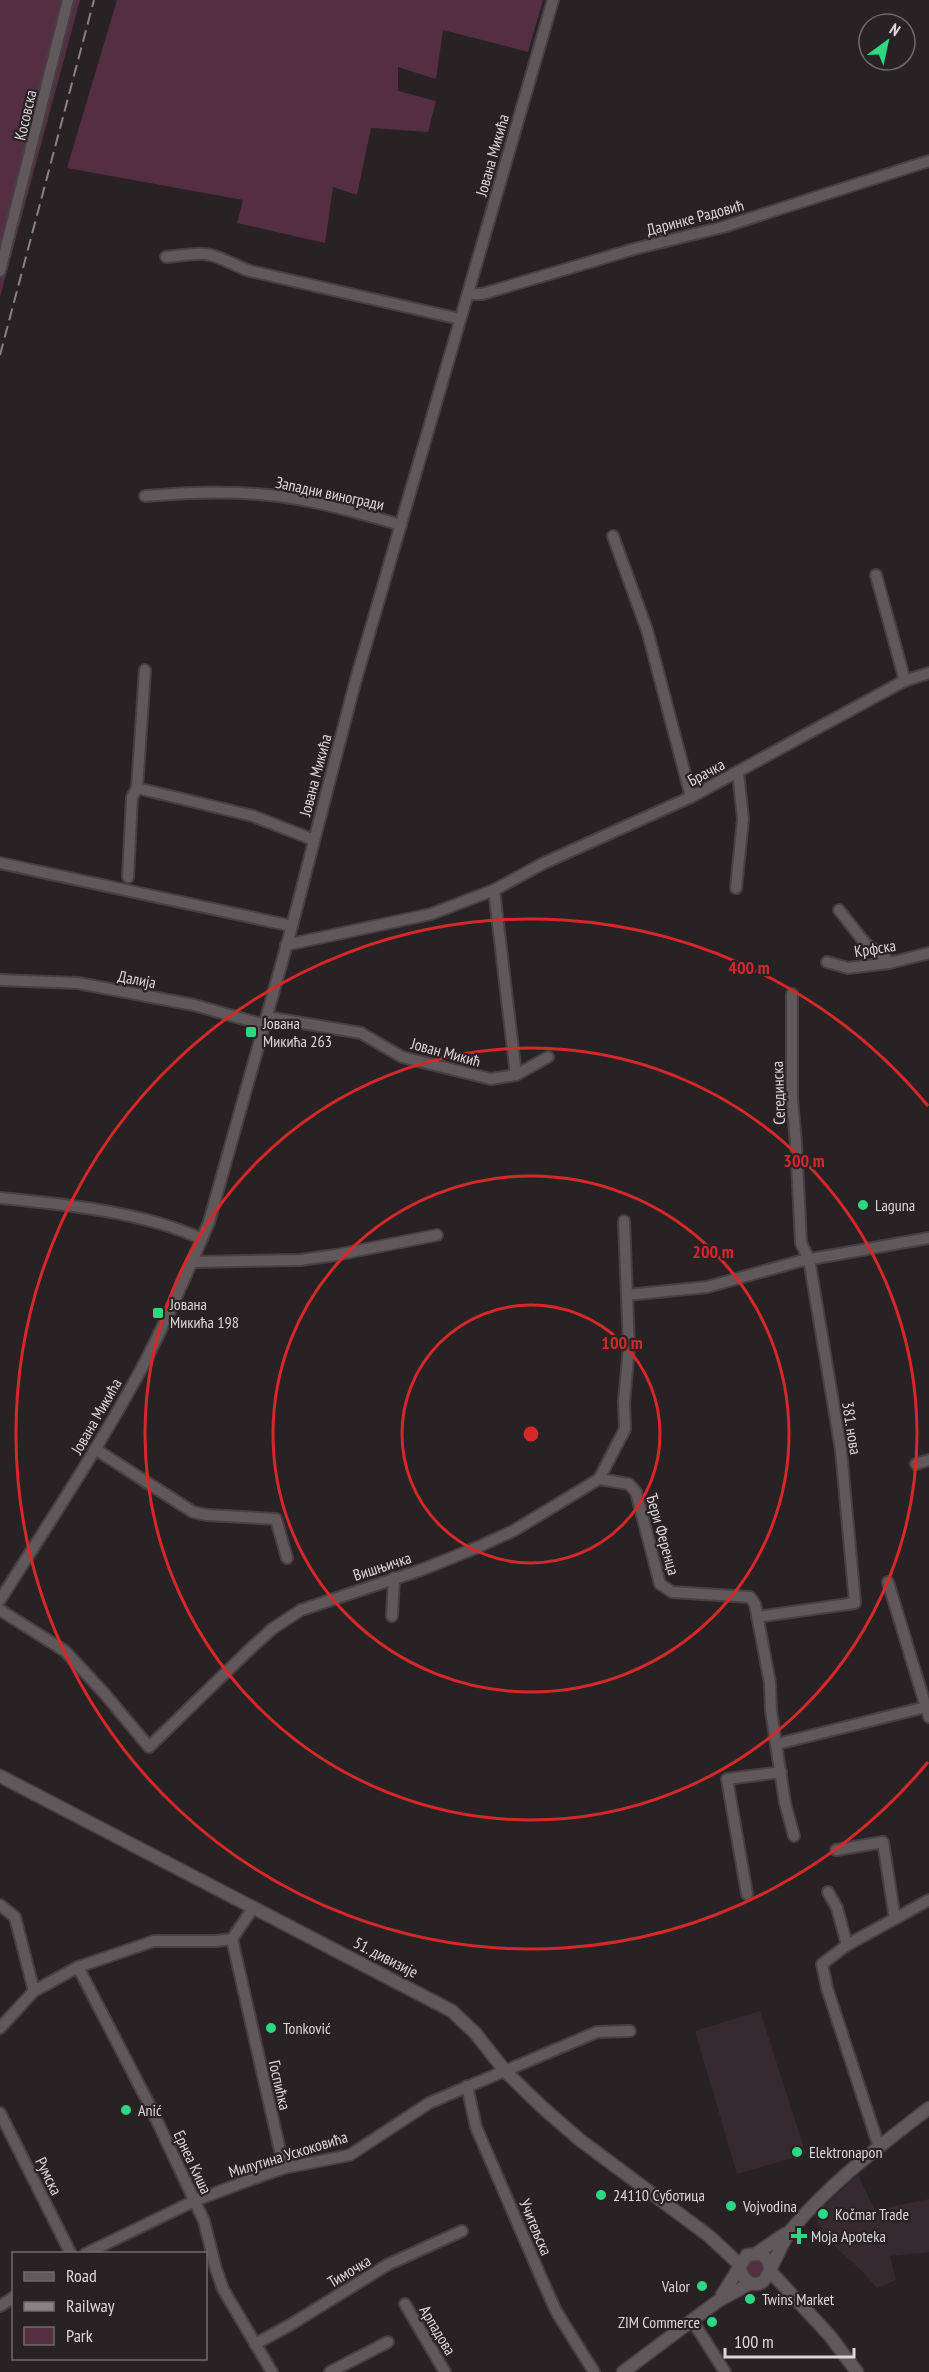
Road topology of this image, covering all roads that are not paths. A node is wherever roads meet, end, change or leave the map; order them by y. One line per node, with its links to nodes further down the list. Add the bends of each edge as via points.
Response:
1 (68, 0): 5 (street, Косовска)
2 (553, 0): 6 (street, Јована Микића)
3 (929, 161): 6 (street, Даринке Радовић, via 723,227 482,294)
4 (166, 256): 7 (street, via 206,254 250,271)
5 (0, 271)
6 (468, 294): 7 (street, Јована Микића)
7 (460, 319): 9 (street, Јована Микића)
8 (145, 496): 9 (street, Западни виногради, via 208,492 267,495)
9 (401, 525): 18 (street, Јована Микића)
10 (613, 536): 17 (street, via 647,630)
11 (876, 575): 14 (street)
12 (145, 670): 16 (street)
13 (929, 673): 14 (street, Брачка)
14 (905, 681): 15 (street, Брачка)
15 (738, 772): 17 (street, Брачка); 21 (street, via 743,819)
16 (137, 788): 18 (street, via 253,816); 20 (street, via 132,796)
17 (691, 797): 22 (street, Брачка, via 544,863)
18 (314, 840): 24 (street, Јована Микића)
19 (0, 863): 24 (street)
20 (128, 877)
21 (736, 888)
22 (494, 890): 25 (street, Брачка, via 431,914); 33 (street)
23 (840, 910): 28 (street, via 865,943)
24 (292, 926): 25 (street, Јована Микића)
25 (286, 945): 31 (street, Јована Микића)
26 (929, 953): 28 (street, Крфска)
27 (827, 962): 28 (street, Крфска, via 848,968)
28 (889, 963)
29 (0, 980): 31 (street, Далија, via 78,983)
30 (792, 994): 39 (street, Сегединска, via 792,1099 801,1243)
31 (266, 1021): 33 (street, Јован Микић, via 361,1033 402,1057 491,1079); 38 (street, Јована Микића)
32 (548, 1057): 33 (street, Јован Микић)
33 (516, 1075)
34 (0, 1198): 38 (street, via 63,1204 134,1218)
35 (624, 1221): 41 (street)
36 (437, 1235): 40 (street, via 300,1260)
37 (929, 1238): 39 (street)
38 (202, 1239): 40 (street, Јована Микића)
39 (809, 1259): 41 (street, via 707,1287); 52 (street, 381. нова, via 841,1450 855,1603)
40 (192, 1262): 42 (street, Јована Микића, via 138,1374)
41 (627, 1295): 45 (street, via 625,1429)
42 (95, 1449): 46 (street, via 193,1512 276,1519); 49 (street, Јована Микића)
43 (929, 1460): 44 (street)
44 (916, 1464)
45 (599, 1479): 47 (street, Вишњичка, via 478,1548); 52 (street, Ђери Ференца, via 629,1484 636,1492 660,1584 672,1592 750,1597)
46 (288, 1558)
47 (394, 1578): 50 (street, Вишњичка, via 301,1610 272,1629 149,1747 64,1651); 51 (street)
48 (888, 1582): 53 (street)
49 (0, 1600)
50 (0, 1610)
51 (392, 1616)
52 (757, 1617): 54 (street, Ђери Ференца)
53 (928, 1712): 54 (street)
54 (777, 1744): 55 (street, Ђери Ференца)
55 (781, 1772): 57 (street, Ђери Ференца); 60 (street, via 726,1779)
56 (0, 1776): 63 (street, 51. дивизије)
57 (794, 1836)
58 (836, 1850): 64 (street, via 883,1842)
59 (828, 1892): 66 (street, via 837,1908)
60 (747, 1894)
61 (929, 1900): 64 (street)
62 (0, 1905): 68 (street, via 15,1917)
63 (252, 1908): 65 (street); 71 (street, 51. дивизије, via 452,2011)
64 (895, 1919): 66 (street)
65 (232, 1939): 67 (street, via 154,1941); 76 (street, Госпићка)
66 (847, 1945): 75 (street, via 822,1964)
67 (78, 1967): 68 (street); 77 (street, Ернеа Киша)
68 (34, 1991): 69 (street)
69 (0, 2028)
70 (630, 2031): 71 (street, Милутина Ускоковића, via 597,2032)
71 (506, 2072): 72 (street, Милутина Ускоковића); 80 (street, 51. дивизије, via 580,2140)
72 (467, 2086): 76 (street, Милутина Ускоковића, via 429,2103 350,2155); 96 (street, Учитељска, via 476,2127 540,2275 556,2311)
73 (929, 2108): 75 (street)
74 (0, 2113): 81 (street, Румска)
75 (879, 2147): 79 (street, via 833,2184)
76 (284, 2168): 77 (street, Милутина Ускоковића)
77 (194, 2201): 82 (street, Милутина Ускоковића); 92 (street, Ернеа Киша, via 204,2221 223,2289)
78 (462, 2231): 92 (street, Тимочка, via 387,2265)
79 (789, 2232): 83 (street); 85 (street)
80 (709, 2236): 83 (street, 51. дивизије, via 742,2252); 84 (street, 51. дивизије)
81 (70, 2252)
82 (87, 2252)
83 (754, 2253): 84 (street, via 743,2258); 85 (street, via 768,2260)
84 (740, 2266): 86 (street, via 742,2277); 88 (street)
85 (770, 2270): 86 (street, via 764,2280); 87 (street)
86 (753, 2283): 87 (street); 88 (street)
87 (796, 2300): 99 (street)
88 (718, 2301): 90 (street)
89 (405, 2304): 95 (street, Арпадова)
90 (692, 2320): 97 (street); 98 (street)
91 (388, 2342): 94 (street)
92 (255, 2344): 93 (street, Ернеа Киша)
93 (272, 2372)
94 (330, 2372)
95 (446, 2372)
96 (594, 2372)
97 (623, 2372)
98 (725, 2372)
99 (857, 2372)

